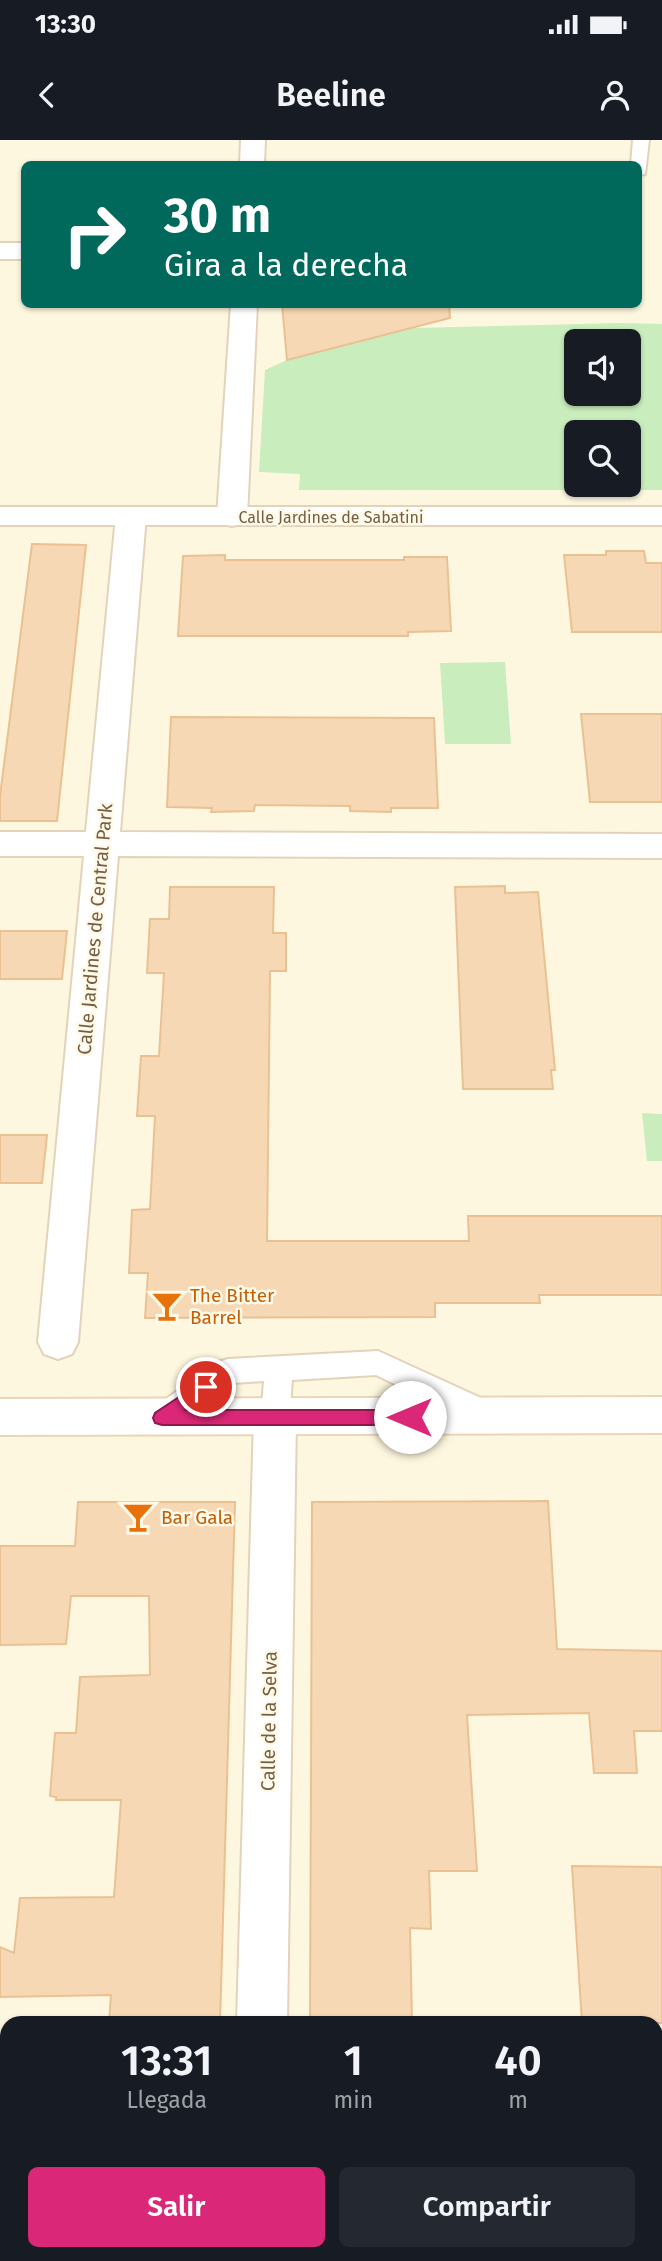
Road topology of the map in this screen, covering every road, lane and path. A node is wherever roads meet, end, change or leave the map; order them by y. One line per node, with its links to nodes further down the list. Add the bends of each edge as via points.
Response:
1 (253, 140): 3 (street)
2 (641, 140): 4 (lane)
3 (252, 161)
4 (640, 161)
5 (0, 251): 6 (street)
6 (21, 251)
7 (244, 308): 11 (street)
8 (0, 516): 9 (street, Calle Jardines de Sabatini)
9 (131, 516): 11 (street, Calle Jardines de Sabatini); 13 (street, Calle Jardines de Central Park)
10 (662, 516): 11 (street, Calle Jardines de Sabatini)
11 (232, 517)
12 (0, 844): 13 (street)
13 (103, 844): 14 (street); 15 (street, Calle Jardines de Central Park)
14 (662, 846)
15 (58, 1342)
16 (279, 1369): 18 (lane, via 378,1363); 20 (lane, via 228,1371); 21 (lane)
17 (662, 1415): 18 (street)
18 (491, 1416): 21 (street)
19 (0, 1417): 20 (street)
20 (162, 1418): 21 (street)
21 (275, 1418): 22 (street, Calle de la Selva)
22 (262, 2016)

